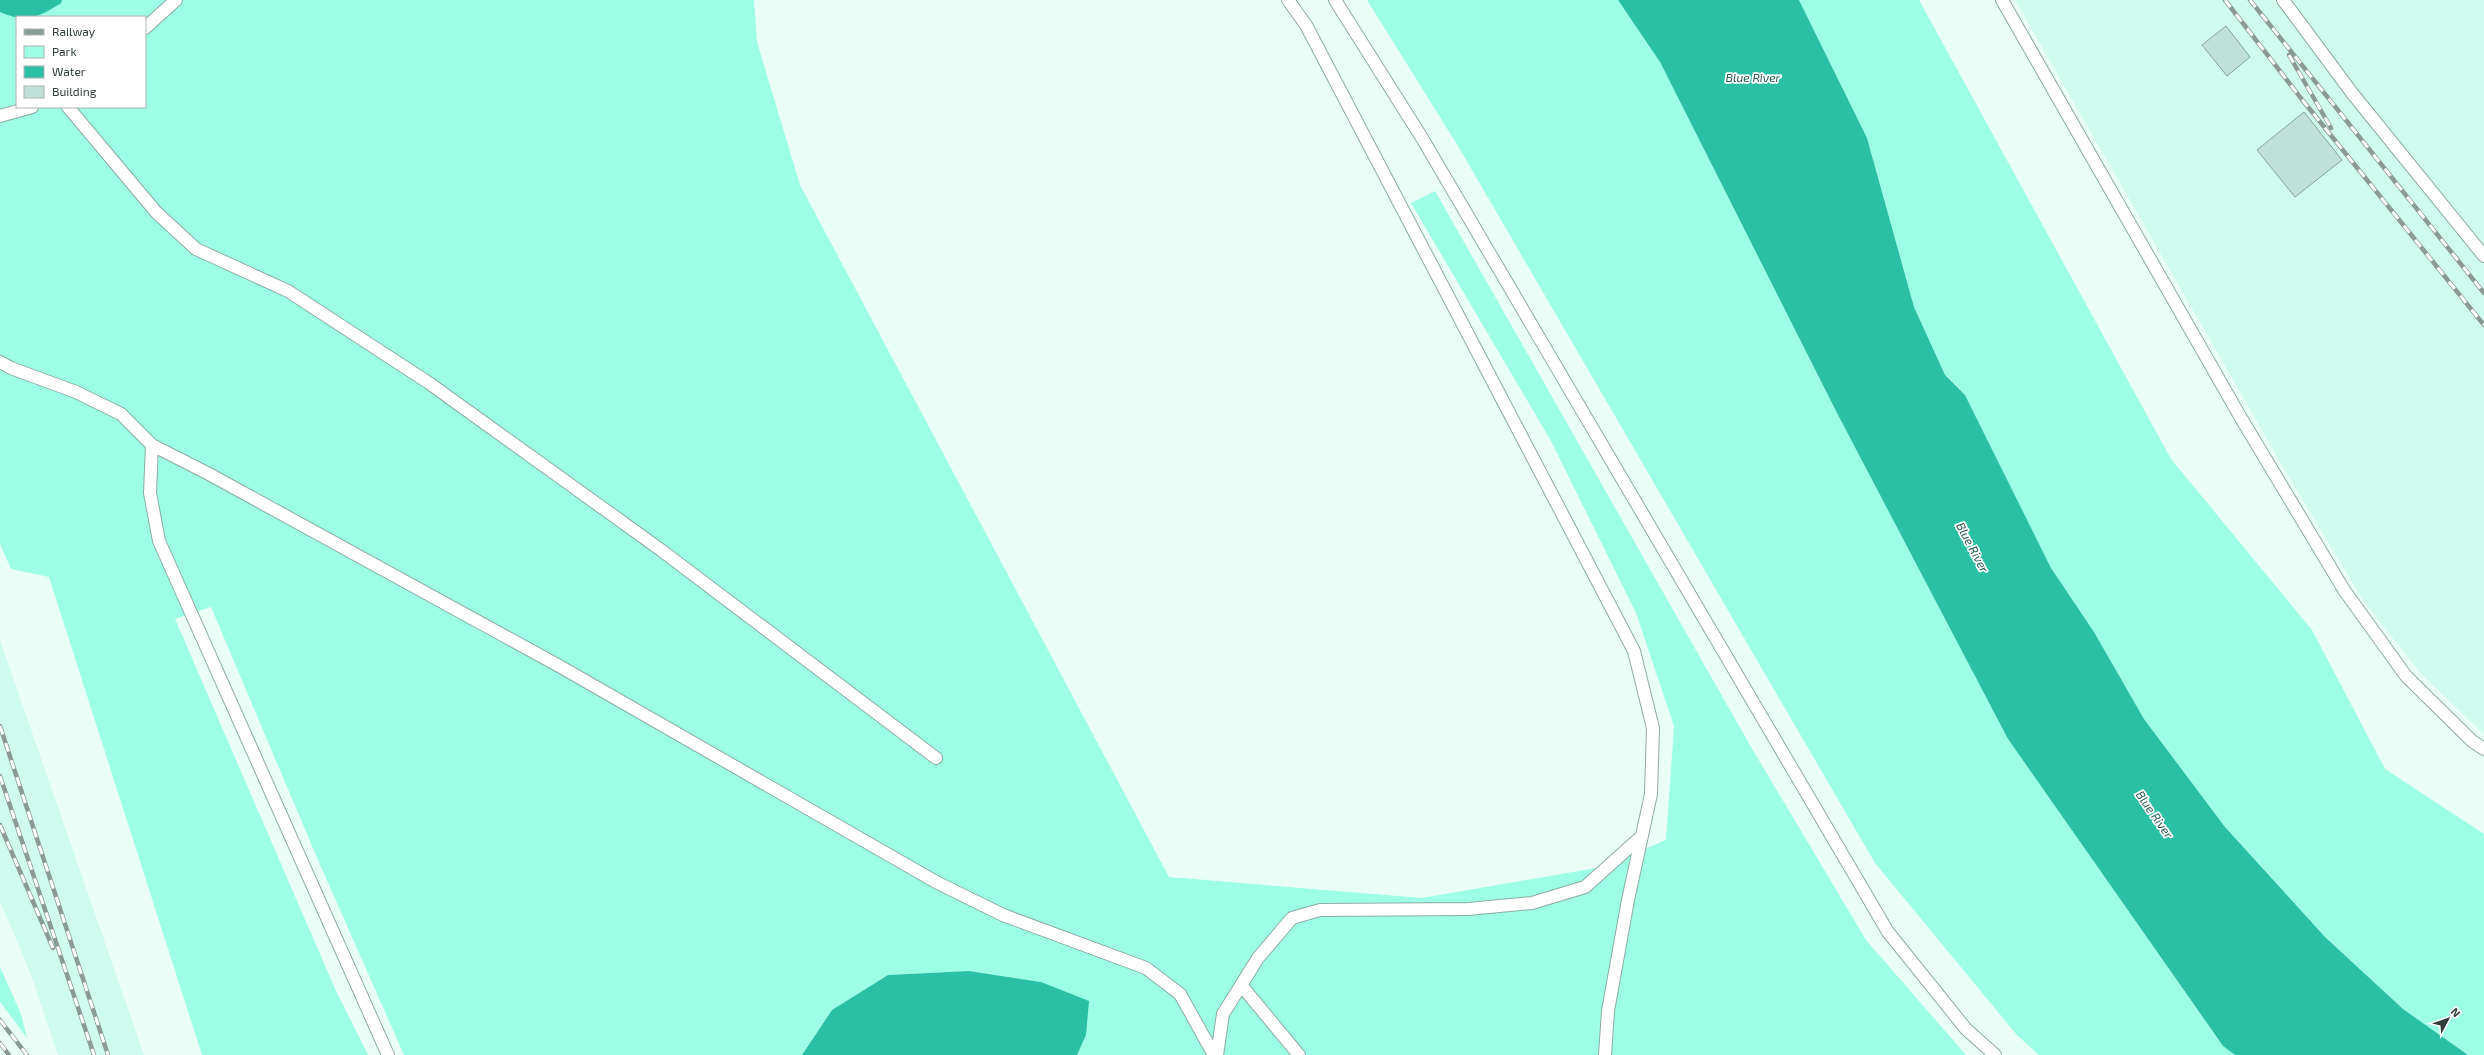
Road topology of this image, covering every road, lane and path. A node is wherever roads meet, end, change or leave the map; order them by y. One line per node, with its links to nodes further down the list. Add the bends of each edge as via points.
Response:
1 (176, 0): 6 (lane)
2 (1288, 0): 15 (lane, via 1306,25 1634,651 1653,728 1651,794)
3 (1335, 0): 22 (lane, via 1422,138 1888,932 1966,1029)
4 (2002, 0): 13 (lane, via 2241,418 2344,590 2406,676 2472,741)
5 (2283, 0): 10 (lane, via 2352,93)
6 (146, 27)
7 (28, 108): 9 (lane)
8 (69, 108): 14 (lane, via 156,212 196,249 288,291 429,383 661,550)
9 (0, 116)
10 (2484, 256)
11 (0, 362): 12 (lane, via 76,392 121,414)
12 (152, 445): 17 (lane, via 150,493 159,541); 18 (lane, via 561,667 936,882 1003,915 1146,968 1180,994)
13 (2484, 749)
14 (936, 758)
15 (1642, 836): 16 (lane, via 1585,888 1532,903 1468,908 1320,910 1292,918 1258,958); 21 (lane, via 1608,1011)
16 (1242, 985): 19 (lane, via 1223,1014); 20 (lane)
17 (388, 1055)
18 (1214, 1055)
19 (1217, 1055)
20 (1299, 1055)
21 (1605, 1055)
22 (1995, 1055)

